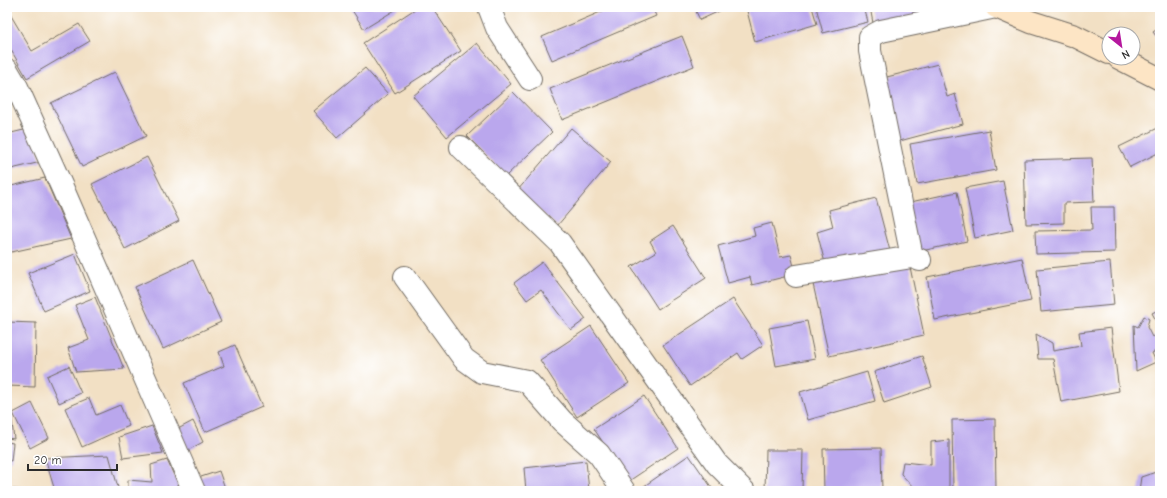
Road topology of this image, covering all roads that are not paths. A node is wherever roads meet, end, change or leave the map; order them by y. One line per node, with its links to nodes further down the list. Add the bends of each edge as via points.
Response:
1 (489, 7): 6 (street, via 497,28)
2 (996, 7): 3 (street, via 1031,22 1075,36); 9 (street, via 881,31 870,37 870,51 916,259)
3 (1101, 49)
4 (1135, 66): 7 (street)
5 (7, 70): 11 (street, via 59,180)
6 (530, 79)
7 (1160, 79)
8 (461, 147): 13 (street, via 560,244 717,464)
9 (796, 276)
10 (405, 277): 12 (street, via 464,359 482,372 527,381 562,421 599,454)
11 (194, 491)
12 (624, 491)
13 (744, 491)

